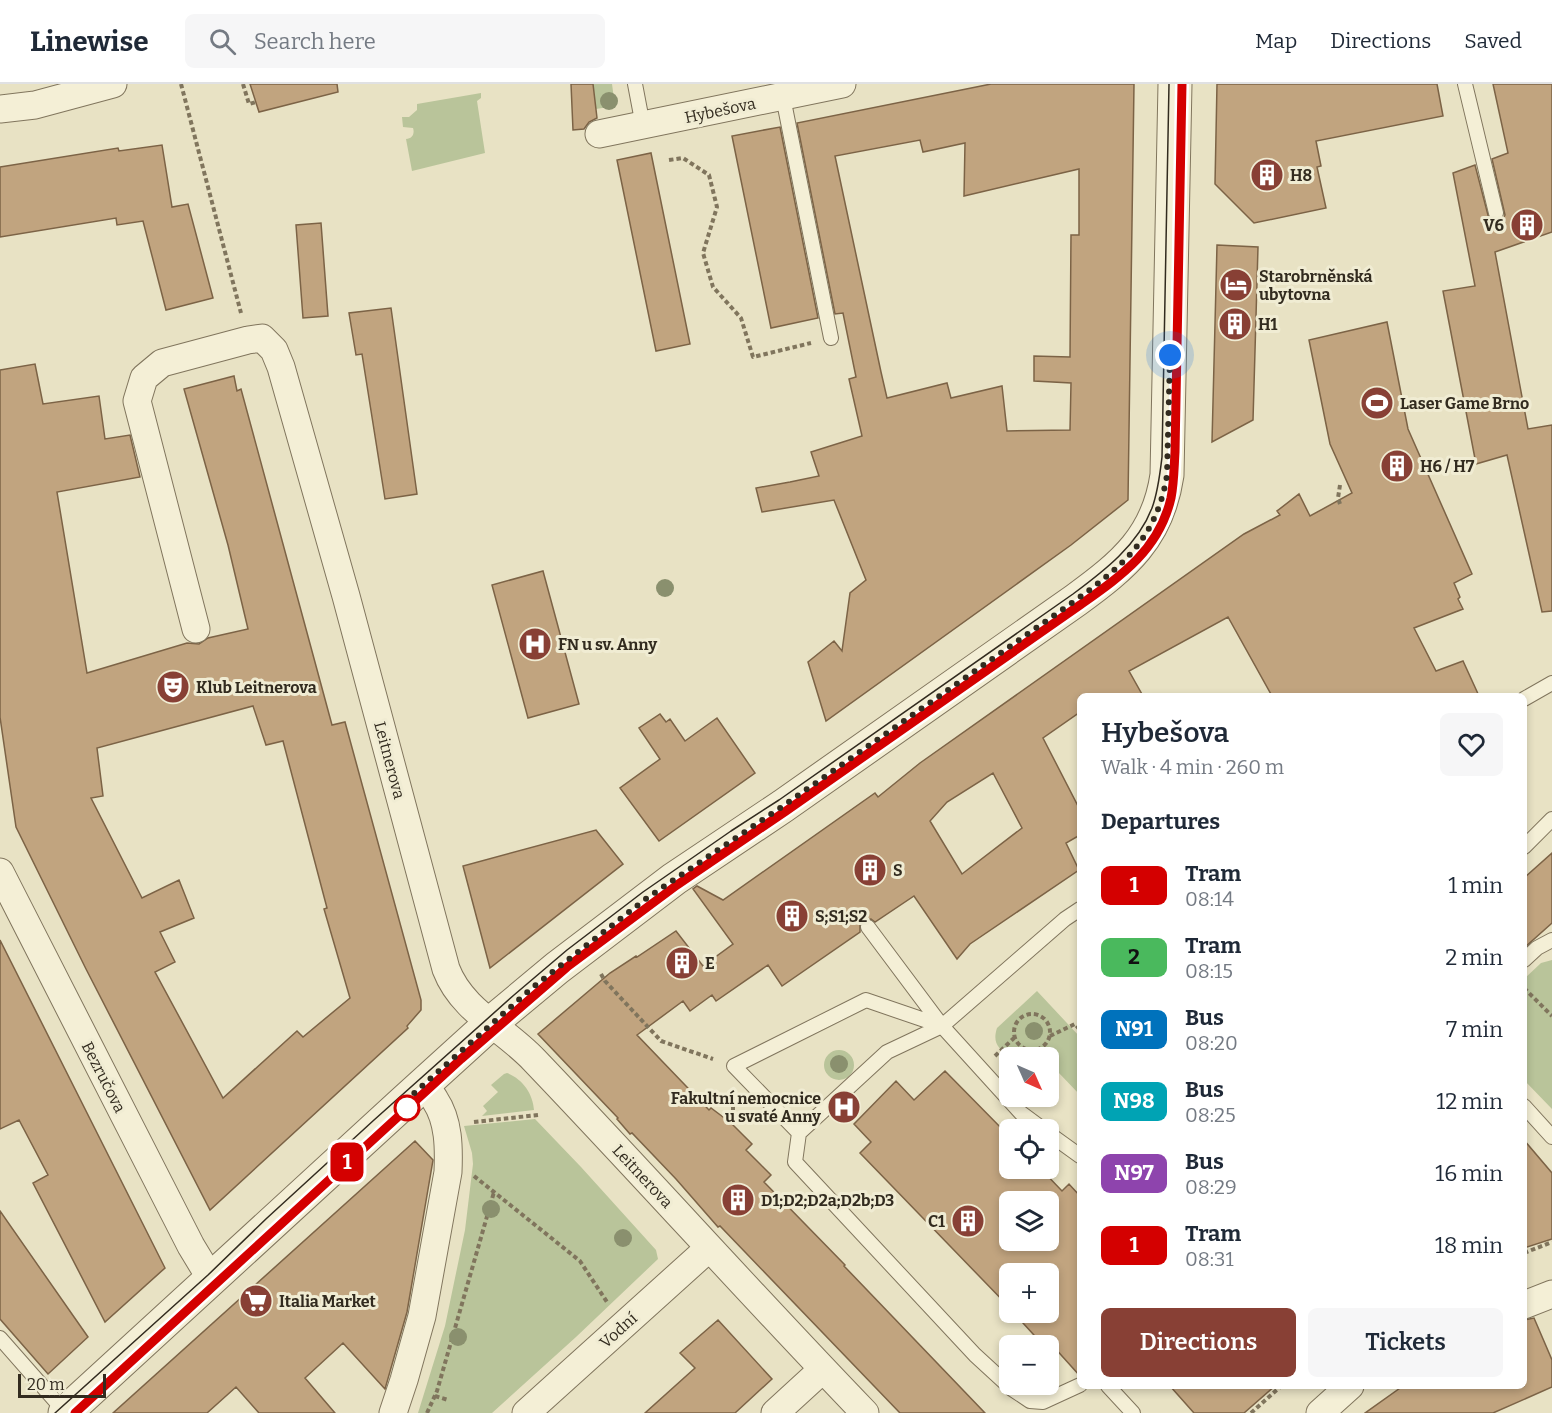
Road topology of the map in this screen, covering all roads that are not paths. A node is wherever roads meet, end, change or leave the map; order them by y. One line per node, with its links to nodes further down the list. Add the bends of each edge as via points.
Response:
1 (112, 84): 7 (street, via 35,105)
2 (635, 84): 8 (lane)
3 (842, 84): 6 (street, Hybešova)
4 (1175, 84): 22 (street, via 1167,475 1159,510 1143,539 1096,585 647,898)
5 (1465, 84): 10 (lane)
6 (783, 97): 8 (street, Hybešova); 11 (lane)
7 (0, 108)
8 (643, 126): 9 (street, Hybešova)
9 (599, 134)
10 (1496, 213)
11 (831, 338)
12 (196, 629): 22 (street, Leitnerova, via 137,401 144,378 162,363 262,338 274,350 281,367 446,969 459,994)
13 (1552, 683): 14 (lane)
14 (1527, 697)
15 (1552, 819): 16 (lane)
16 (1527, 844)
17 (0, 872): 32 (street, Bezručova, via 191,1246)
18 (1077, 911): 23 (lane)
19 (868, 927): 23 (lane)
20 (1552, 940): 21 (lane)
21 (1527, 957)
22 (491, 1023): 24 (street); 31 (street, Leitnerova, via 532,1057)
23 (942, 1026): 26 (lane); 27 (lane, via 886,1052); 27 (lane, via 866,1000 734,1066)
24 (423, 1084): 32 (street); 41 (street, via 435,1099 445,1124 448,1172 422,1316)
25 (1527, 1109): 28 (lane)
26 (1029, 1119)
27 (799, 1132): 37 (lane, via 795,1162 1012,1389 1030,1401 1043,1402)
28 (1552, 1137)
29 (1059, 1141): 30 (lane)
30 (1077, 1154)
31 (709, 1248): 36 (street, Leitnerova); 42 (street, Vodní)
32 (212, 1279): 40 (street)
33 (1552, 1294): 34 (street)
34 (1527, 1304)
35 (0, 1338): 40 (lane)
36 (823, 1369): 43 (street); 44 (street, Leitnerova)
37 (1077, 1386)
38 (1111, 1389): 45 (lane)
39 (1347, 1389): 46 (street)
40 (66, 1413)
41 (393, 1413)
42 (526, 1413)
43 (775, 1413)
44 (865, 1413)
45 (1133, 1413)
46 (1320, 1413)

